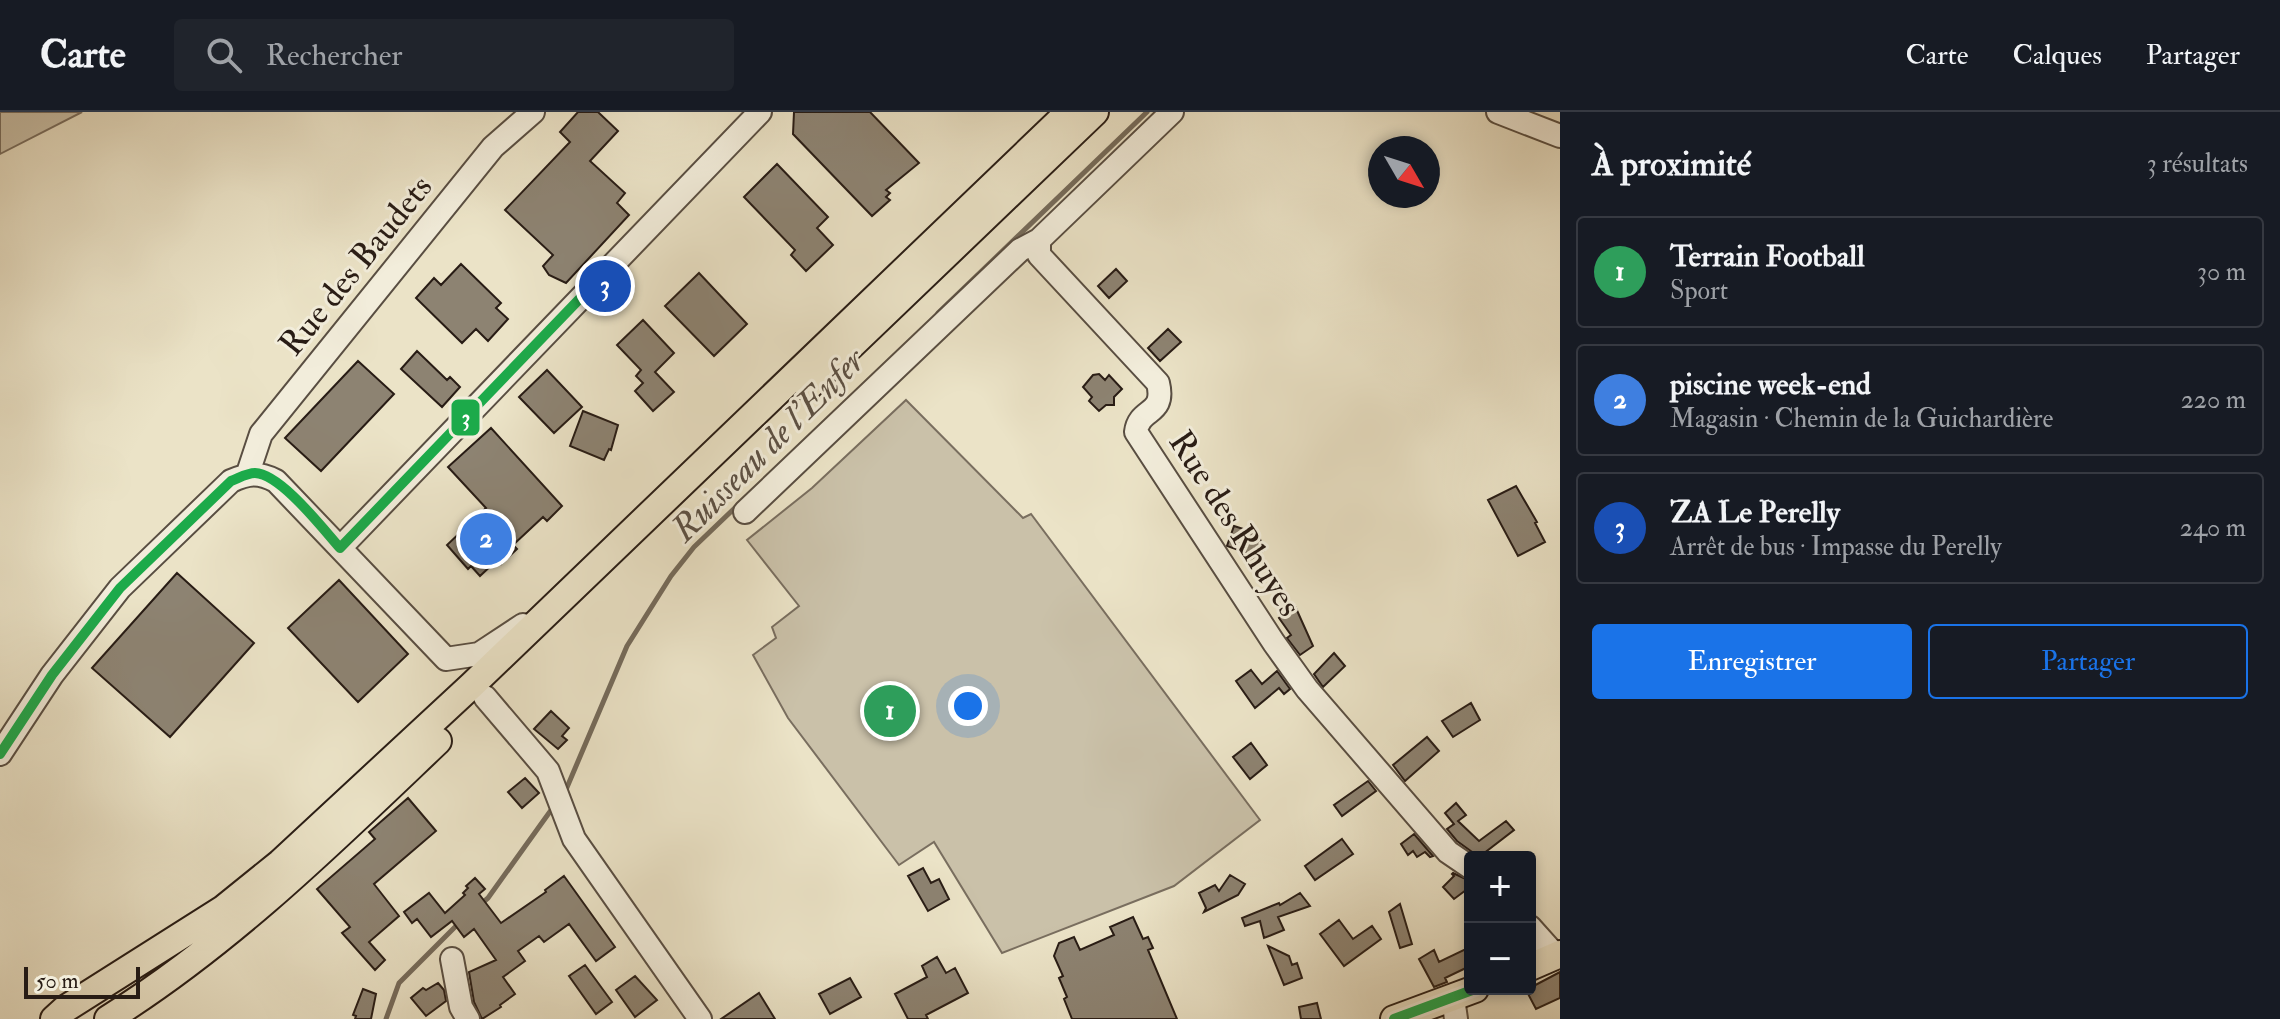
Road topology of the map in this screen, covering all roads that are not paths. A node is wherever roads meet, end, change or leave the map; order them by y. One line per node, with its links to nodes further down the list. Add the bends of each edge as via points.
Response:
1 (533, 112): 9 (street, Rue des Baudets, via 493,147 261,434)
2 (760, 112): 11 (street)
3 (1069, 112): 12 (main road)
4 (1095, 112): 13 (main road)
5 (1172, 112): 8 (street)
6 (1498, 112): 7 (street)
7 (1560, 136)
8 (1039, 240): 10 (street, via 1020,250); 15 (street, Rue des Rhuyes, via 1039,255 1158,383 1159,403 1137,424 1136,432 1274,643 1315,699 1448,852)
9 (248, 473): 11 (street, via 276,481); 14 (street, via 231,481 120,588 52,675)
10 (745, 512)
11 (340, 548): 12 (street, via 446,659 479,654)
12 (561, 600): 21 (main road, via 280,863 223,909)
13 (485, 697): 22 (main road, via 294,878 220,941); 24 (street, via 548,771 574,839)
14 (0, 754)
15 (1464, 863)
16 (1536, 933): 17 (street)
17 (1558, 955): 19 (main road)
18 (452, 959): 23 (street)
19 (1536, 964)
20 (1461, 1002): 25 (main road)
21 (54, 1019)
22 (108, 1019)
23 (468, 1019)
24 (700, 1019)
25 (1394, 1019)

